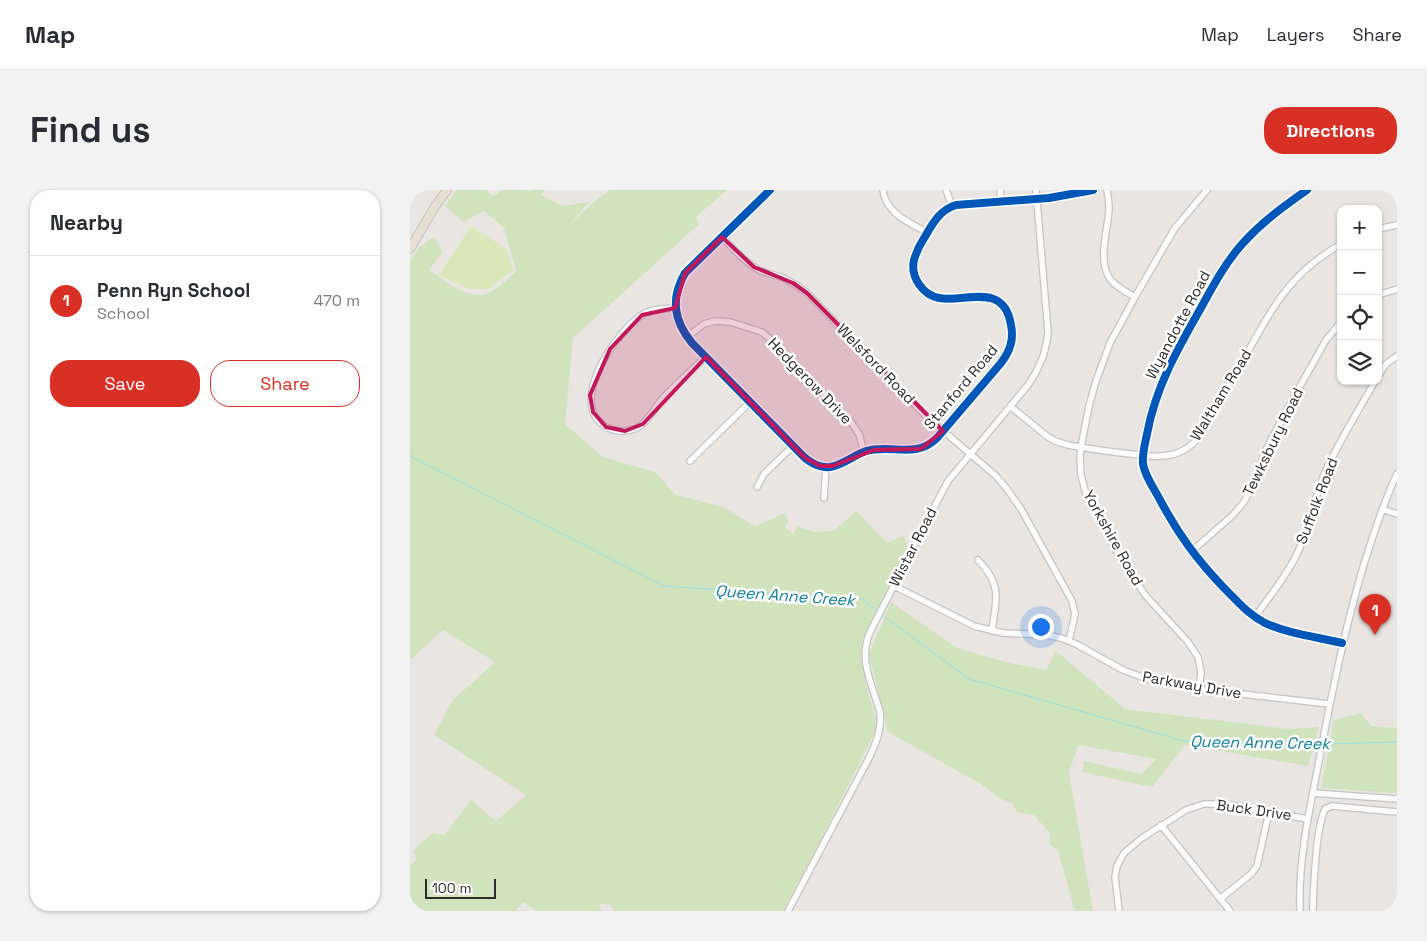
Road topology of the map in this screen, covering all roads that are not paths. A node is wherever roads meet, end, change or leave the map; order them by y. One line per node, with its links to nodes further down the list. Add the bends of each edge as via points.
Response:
1 (447, 190): 19 (main road)
2 (770, 190): 17 (street)
3 (883, 190): 16 (street, via 892,211)
4 (946, 190): 13 (street)
5 (1000, 190): 12 (street)
6 (1036, 190): 11 (street, Wistar Road)
7 (1093, 190): 11 (street)
8 (1107, 190): 22 (street, via 1106,268 1116,286)
9 (1207, 190): 22 (street, Yorkshire Road, via 1176,228)
10 (1307, 190): 37 (street, Wyandotte Road, via 1258,228 1240,246 1220,275 1167,369 1153,409)
11 (1037, 199): 12 (street); 31 (street, Wistar Road, via 1047,340 1035,374)
12 (1001, 201): 13 (street)
13 (952, 206): 16 (street, Stanford Road, via 941,213)
14 (1397, 225): 15 (street)
15 (1382, 228)
16 (928, 233): 32 (street, Stanford Road, via 913,263 922,289 941,298 980,296 993,299 1004,307 1012,325 1008,354)
17 (722, 237): 23 (street, via 685,273 678,288); 32 (street, Welsford Road, via 754,267 793,283 806,293)
18 (1337, 246): 37 (street, Waltham Road, via 1306,268 1278,300 1195,441 1170,455)
19 (410, 249)
20 (1397, 289): 21 (street)
21 (1382, 294)
22 (1135, 297): 34 (street, Yorkshire Road, via 1105,355)
23 (675, 308): 25 (street); 27 (street, via 653,310 642,315 610,349 590,394 596,418 615,430 638,427)
24 (1337, 327): 45 (street, Tewksbury Road, via 1326,340 1285,413 1244,502)
25 (686, 337): 27 (street); 35 (street, Hedgerow Drive, via 704,324 715,321 730,322 764,334 851,422)
26 (1397, 356): 28 (street)
27 (706, 357): 30 (street)
28 (1382, 370)
29 (1373, 385): 48 (street, Suffolk Road, via 1327,467 1297,554)
30 (750, 402): 33 (street); 38 (street)
31 (1010, 406): 34 (street, Waltham Road, via 1055,441); 36 (street, Wistar Road)
32 (943, 431): 35 (street, Stanford Road, via 921,449); 36 (street, Welsford Road)
33 (793, 446): 39 (street, via 812,463); 41 (street, via 764,474)
34 (1080, 447): 37 (street, Waltham Road); 52 (street, Yorkshire Road, via 1081,475 1091,506 1135,581 1194,649 1200,664)
35 (864, 452): 39 (street, Stanford Road)
36 (970, 454): 47 (street, Wistar Road, via 942,492); 50 (street, Welsford Road, via 996,476 1015,500 1072,602 1075,614)
37 (1143, 456): 45 (street, Wyandotte Road, via 1152,487)
38 (690, 461)
39 (826, 467): 42 (street)
40 (1397, 474): 43 (street)
41 (758, 487)
42 (824, 498)
43 (1382, 509): 44 (street); 51 (street)
44 (1397, 514)
45 (1192, 552): 48 (street, Wyandotte Road)
46 (978, 560): 49 (street, via 996,586)
47 (894, 586): 49 (street, Parkway Drive, via 964,622); 61 (street, Wistar Road, via 867,639 865,654 866,668 880,712 879,734)
48 (1255, 617): 51 (street, Wyandotte Road, via 1274,626)
49 (992, 631): 50 (street, Parkway Drive, via 1046,635)
50 (1069, 641): 52 (street, Parkway Drive, via 1140,677)
51 (1342, 642): 53 (street)
52 (1199, 689): 53 (street, Parkway Drive)
53 (1329, 704): 54 (street)
54 (1313, 793): 55 (street); 58 (street)
55 (1397, 798)
56 (1269, 812): 58 (street, Buck Drive); 59 (street, Buck Drive, via 1204,804 1186,810); 60 (street, via 1257,866)
57 (1397, 812): 65 (street, via 1332,806 1325,809 1318,838)
58 (1308, 818): 64 (street, via 1301,865)
59 (1161, 825): 60 (street); 62 (street, Buck Drive, via 1133,845 1117,866 1115,878)
60 (1220, 899): 63 (street)
61 (788, 911)
62 (1119, 911)
63 (1230, 911)
64 (1300, 911)
65 (1313, 911)

